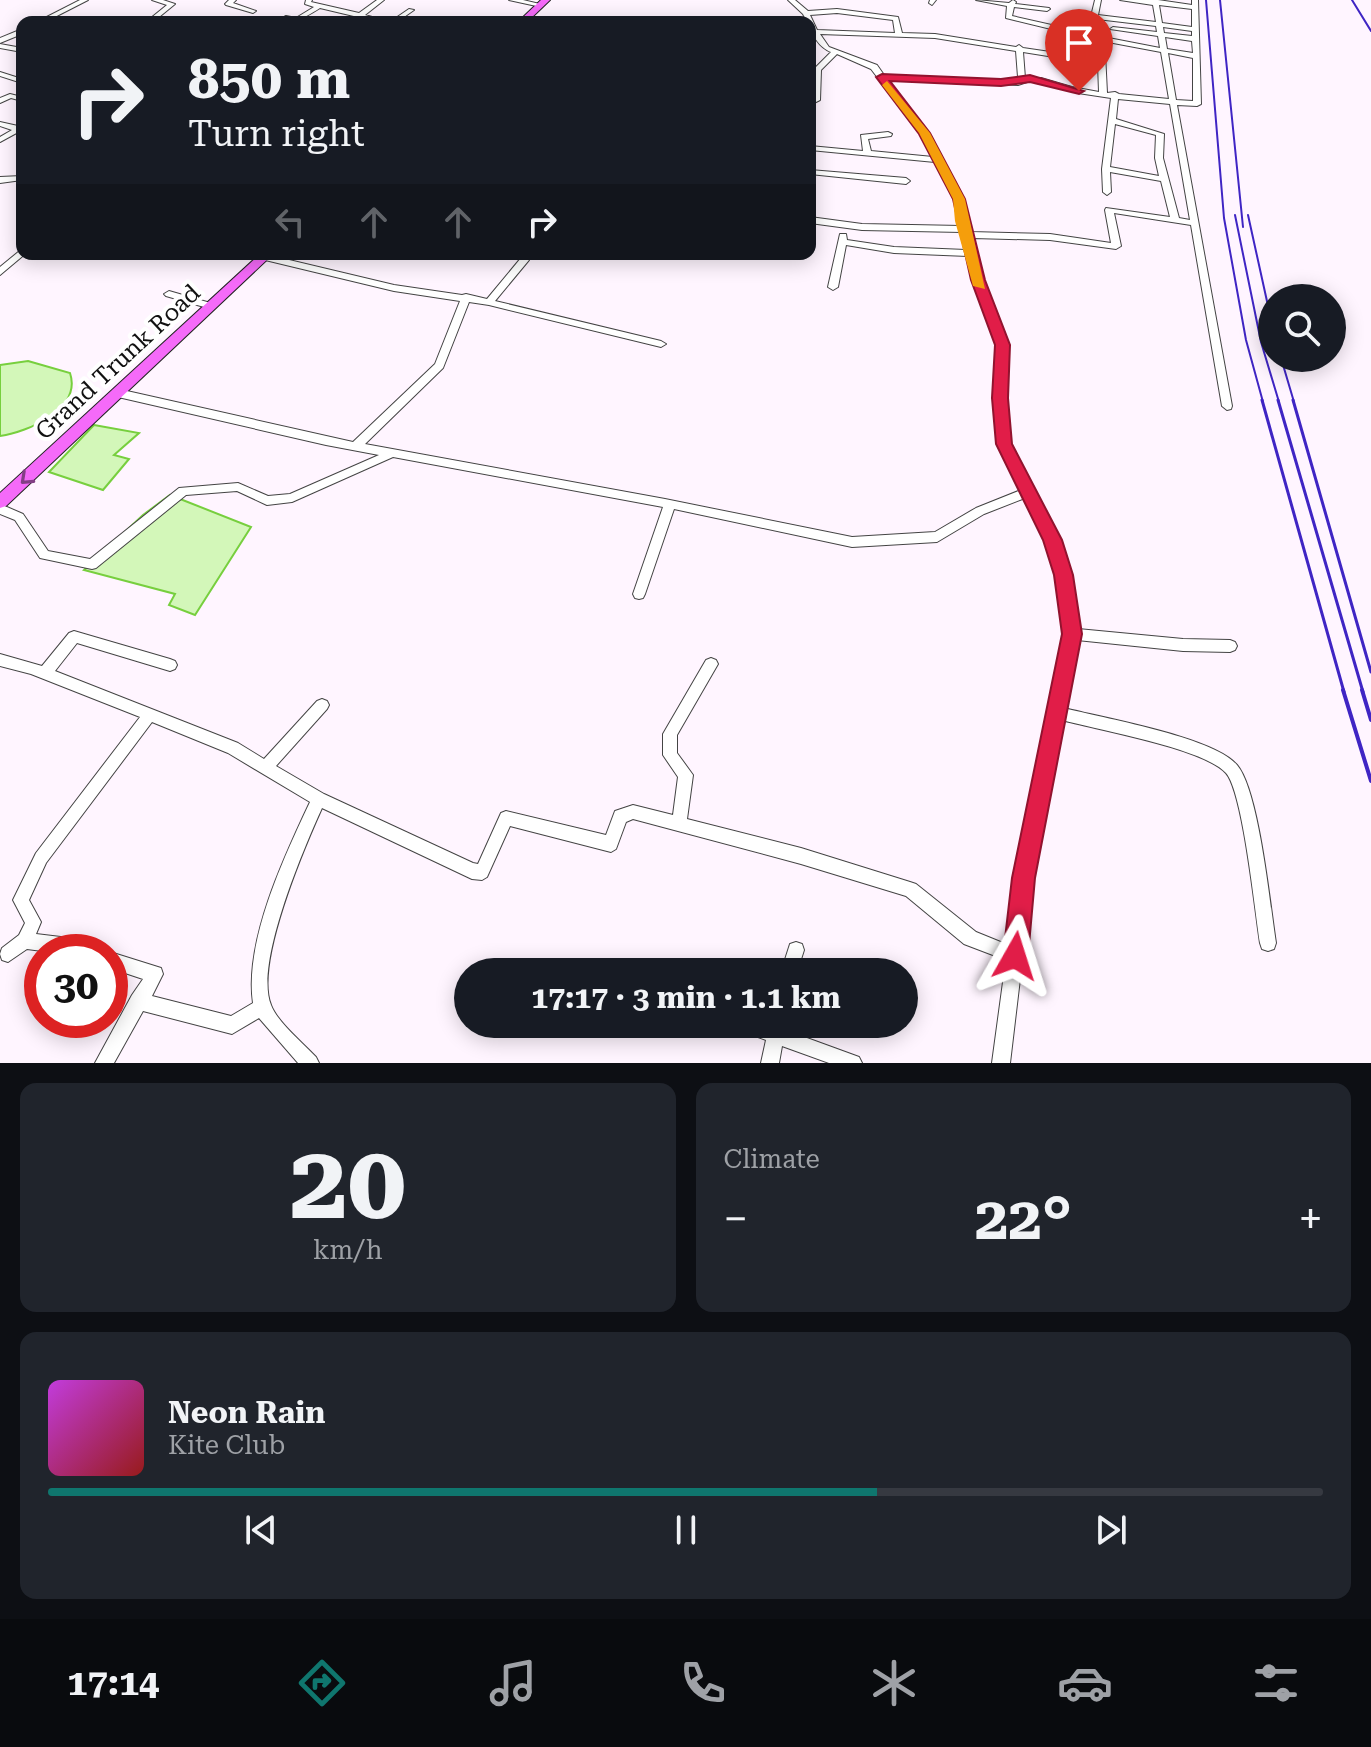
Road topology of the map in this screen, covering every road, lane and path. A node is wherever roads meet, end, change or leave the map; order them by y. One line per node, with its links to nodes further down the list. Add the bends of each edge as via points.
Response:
1 (85, 0): 21 (street)
2 (155, 0): 22 (street, via 172,4)
3 (233, 0): 18 (street, via 227,4)
4 (309, 0): 15 (street)
5 (381, 0): 20 (street)
6 (512, 0): 11 (street)
7 (791, 0): 19 (street)
8 (979, 0): 13 (street)
9 (1098, 0): 28 (street)
10 (1123, 0): 12 (street)
11 (544, 2): 26 (main road)
12 (1155, 2): 14 (street); 29 (street)
13 (1012, 3): 16 (street); 36 (street, via 1008,17)
14 (1195, 4): 31 (street)
15 (319, 6): 20 (street); 23 (street)
16 (1047, 9)
17 (411, 10): 25 (street)
18 (253, 11)
19 (806, 13): 27 (street); 35 (street, via 896,18)
20 (361, 15): 24 (street)
21 (52, 16)
22 (157, 16)
23 (303, 16)
24 (365, 16)
25 (402, 16)
26 (529, 16)
27 (807, 16)
28 (1096, 17): 29 (street); 36 (street)
29 (1159, 24): 31 (street); 34 (street)
30 (1113, 29): 34 (street)
31 (1195, 29): 37 (street)
32 (816, 32): 35 (street)
33 (816, 33): 39 (street)
34 (1161, 35): 37 (street); 40 (street)
35 (899, 36): 38 (street)
36 (1088, 39): 40 (street); 43 (street)
37 (1196, 39): 42 (street)
38 (1019, 47): 41 (street); 46 (street)
39 (836, 51): 44 (street); 45 (street, via 874,67)
40 (1164, 51): 42 (street); 50 (street)
41 (1062, 56): 43 (street); 47 (street)
42 (1196, 56): 50 (street, via 1197,104)
43 (1102, 62): 48 (street)
44 (816, 66)
45 (882, 77): 46 (street); 55 (street)
46 (1018, 83): 47 (street, via 1030,78)
47 (1056, 84): 48 (street)
48 (1103, 93): 49 (street)
49 (1115, 94): 50 (street); 51 (street)
50 (1173, 101): 63 (street)
51 (1113, 121): 56 (street); 58 (street, via 1160,134)
52 (888, 134): 54 (street, via 864,137)
53 (816, 149): 54 (street)
54 (868, 154): 55 (street)
55 (938, 160): 65 (street, via 959,199)
56 (1106, 169): 58 (street); 60 (street)
57 (816, 173): 59 (street)
58 (1165, 179): 61 (street)
59 (906, 181)
60 (1107, 192)
61 (1175, 220): 63 (street); 65 (street, via 1109,210 1116,246)
62 (816, 221): 64 (street)
63 (1194, 223): 80 (street)
64 (844, 225): 65 (street); 66 (street)
65 (966, 232): 67 (street)
66 (844, 242): 67 (street); 73 (street)
67 (973, 253): 83 (street, via 1003,345 1004,444)
68 (16, 257): 72 (street)
69 (261, 260): 77 (main road, Grand Trunk Road)
70 (285, 260): 75 (street, via 394,288)
71 (524, 260): 76 (street)
72 (0, 272)
73 (833, 287)
74 (169, 294): 77 (street)
75 (466, 297): 76 (street); 81 (street, via 439,366)
76 (489, 302): 78 (street)
77 (211, 306): 79 (main road, Grand Trunk Road)
78 (661, 344)
79 (118, 393): 81 (street); 84 (main road, Grand Trunk Road, one-way to 84)
80 (1227, 406)
81 (355, 447): 82 (street)
82 (393, 453): 85 (street); 86 (street, via 292,498 267,501 238,487 183,491 92,564 44,555 19,517)
83 (1027, 493): 85 (street, via 980,511 937,537 852,542); 88 (street, via 1064,575)
84 (0, 502)
85 (670, 505): 87 (street)
86 (0, 509)
87 (639, 594)
88 (1072, 634): 89 (street); 95 (street)
89 (1230, 646)
90 (0, 660): 93 (street)
91 (711, 664): 99 (street, via 670,734 670,755 686,775)
92 (170, 665): 93 (street, via 74,637)
93 (44, 674): 96 (street)
94 (322, 705): 97 (street)
95 (1055, 712): 102 (street, via 1175,744 1234,769); 105 (street)
96 (149, 716): 97 (street, via 233,748); 100 (street, via 41,858 21,900 33,922)
97 (266, 767): 98 (street)
98 (319, 799): 99 (street, via 482,872 506,818 611,844 620,816 633,812); 109 (street, via 292,861 258,969)
99 (679, 824): 105 (street, via 910,890 970,938)
100 (28, 934)
101 (24, 942): 104 (street)
102 (1268, 943)
103 (796, 950): 106 (street)
104 (3, 956)
105 (1015, 956): 116 (street)
106 (793, 958)
107 (128, 966): 108 (street, via 155,974)
108 (138, 1001): 109 (street, via 232,1025); 112 (street)
109 (262, 1007): 113 (street)
110 (775, 1038): 114 (street)
111 (797, 1038): 115 (street)
112 (104, 1063)
113 (310, 1063)
114 (770, 1063)
115 (853, 1063)
116 (1001, 1063)

